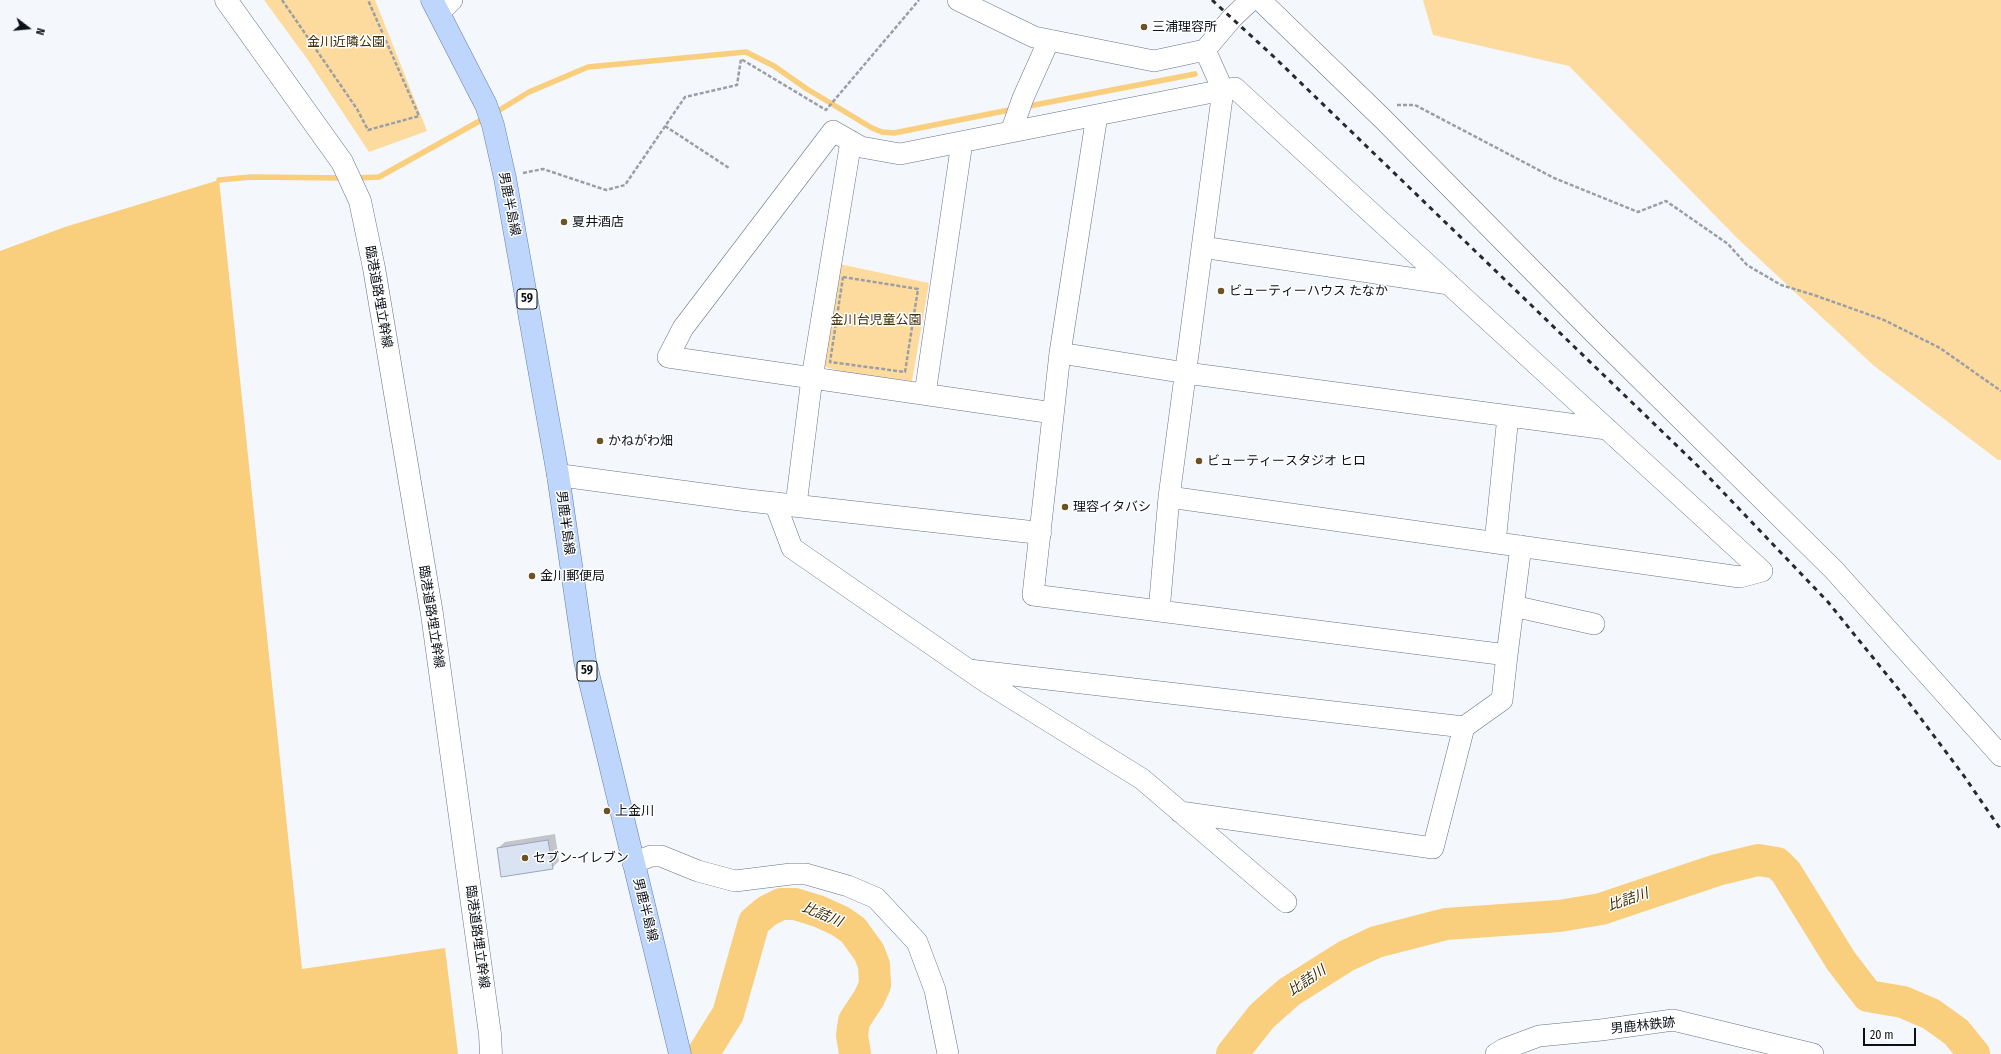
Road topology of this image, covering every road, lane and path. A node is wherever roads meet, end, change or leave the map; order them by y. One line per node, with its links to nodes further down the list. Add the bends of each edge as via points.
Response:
1 (226, 0): 47 (street, 臨港道路埋立幹線, via 342,162 360,202 374,268 432,614)
2 (282, 0): 3 (path, via 357,109 368,130 419,116)
3 (368, 0)
4 (919, 0): 14 (path, via 826,110 741,59 737,85 685,97)
5 (958, 0): 9 (street, via 1034,37)
6 (1251, 0): 10 (street)
7 (1260, 0): 12 (street)
8 (441, 4): 19 (main road, 男鹿半島線 / 59, via 489,115)
9 (1049, 40): 10 (street, via 1154,61); 15 (street)
10 (1205, 50): 11 (street)
11 (1223, 90): 13 (street); 20 (street); 21 (street, via 1235,88)
12 (1368, 105): 26 (path, via 1415,105 1554,178 1638,212 1666,201 1728,244 1747,265 1781,285 1884,320 1940,348); 43 (street, via 1834,570)
13 (1096, 115): 15 (street); 23 (street)
14 (665, 126): 18 (path); 19 (path, via 625,185 606,190 543,169)
15 (1011, 132): 17 (street)
16 (851, 141): 17 (street, via 861,146 900,154); 25 (street); 25 (street, via 833,131 683,328 668,357)
17 (962, 142): 27 (street)
18 (729, 168)
19 (505, 178): 31 (main road, 男鹿半島線 / 59)
20 (1202, 247): 21 (street); 24 (street)
21 (1449, 284): 30 (street)
22 (918, 289): 22 (path, via 905,372 830,362 843,277)
23 (1060, 353): 24 (street); 28 (street)
24 (1186, 373): 29 (street); 32 (street)
25 (812, 378): 27 (street); 33 (street)
26 (2001, 391)
27 (925, 394): 28 (street)
28 (1053, 413): 34 (street)
29 (1508, 416): 30 (street); 35 (street)
30 (1607, 429): 36 (street, via 1762,571 1740,577)
31 (558, 475): 33 (street); 45 (main road, 男鹿半島線 / 59, via 585,661)
32 (1169, 497): 35 (street); 38 (street)
33 (786, 504): 34 (street); 41 (street, via 792,548)
34 (1040, 534): 38 (street, via 1033,595)
35 (1495, 543): 36 (street)
36 (1521, 546): 37 (street)
37 (1513, 606): 39 (street); 40 (street)
38 (1159, 611): 40 (street)
39 (1594, 624)
40 (1507, 655): 42 (street, via 1502,700)
41 (969, 670): 42 (street); 44 (street, via 1142,779)
42 (1464, 727): 44 (street, via 1433,848)
43 (2001, 756)
44 (1180, 812): 46 (street)
45 (633, 863): 48 (main road, 男鹿半島線 / 59); 49 (street, via 651,856 661,856 698,871 735,881 806,874 848,886 876,898 917,942 935,990)
46 (1286, 902)
47 (490, 1044)
48 (677, 1044)
49 (948, 1054)
50 (1496, 1054): 51 (street, 男鹿林鉄跡, via 1539,1036 1673,1020)
51 (1813, 1054)

